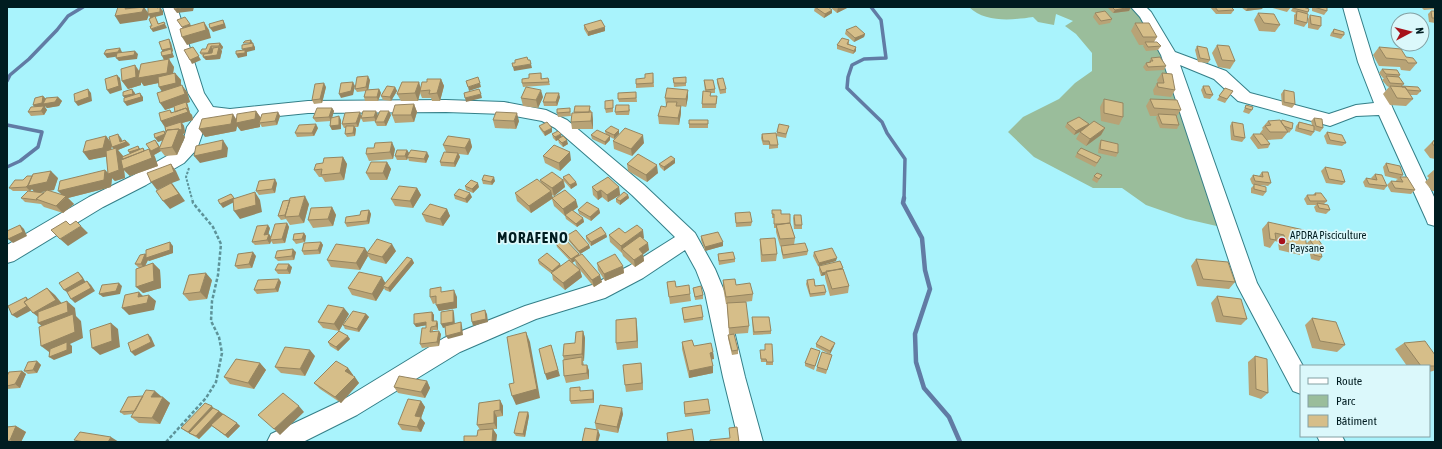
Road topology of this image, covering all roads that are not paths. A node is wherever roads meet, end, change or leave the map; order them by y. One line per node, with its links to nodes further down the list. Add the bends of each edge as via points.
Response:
1 (170, 7): 6 (street, via 196,93)
2 (1138, 7): 4 (street, via 1146,15)
3 (1350, 7): 5 (street, via 1366,62)
4 (1169, 55): 5 (street, via 1220,75 1244,97 1330,120 1350,111); 10 (street, via 1247,285)
5 (1385, 109): 7 (street)
6 (208, 112): 8 (street, via 230,115 308,107 446,106 504,108 546,116 561,124 611,166); 9 (street, via 196,127 191,145 178,158 96,202)
7 (1435, 220)
8 (688, 238): 11 (street, via 636,272 598,292 532,312 452,345 349,408); 12 (street, via 706,269 715,293)
9 (7, 256)
10 (1300, 382)
11 (279, 442)
12 (751, 442)

